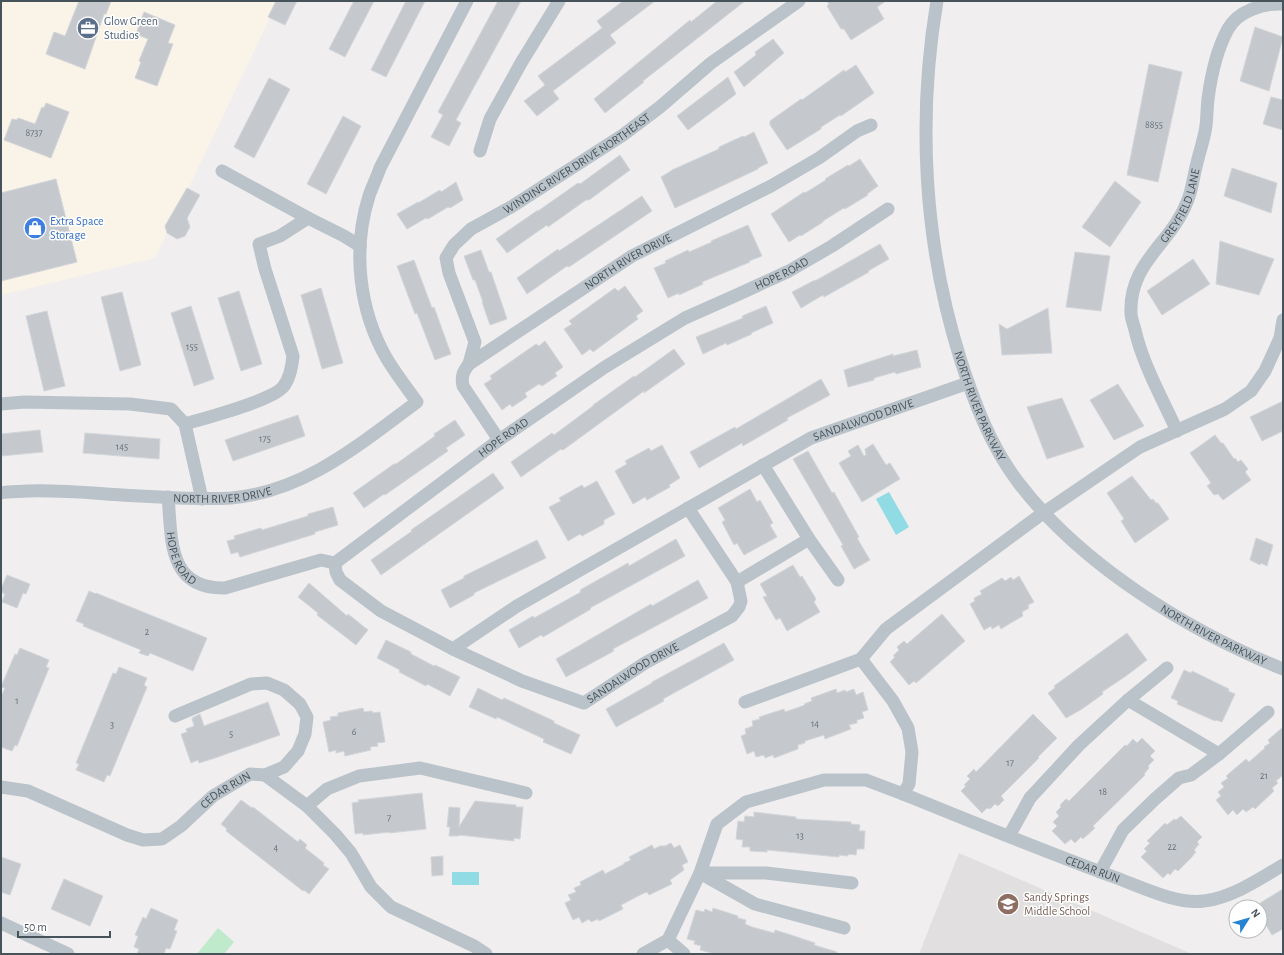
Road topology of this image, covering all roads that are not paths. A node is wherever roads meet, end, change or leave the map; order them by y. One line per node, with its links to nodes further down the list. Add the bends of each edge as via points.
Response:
1 (467, 1): 11 (street, via 380,168 369,196)
2 (559, 1): 7 (street, via 490,119)
3 (799, 1): 13 (street, WINDING RIVER DRIVE NORTHEAST, via 711,63 623,135 511,207 471,229 454,245 446,258 449,273 475,342)
4 (937, 1): 14 (street, NORTH RIVER PARKWAY, via 929,58 926,118 928,195 942,291)
5 (1283, 4): 17 (street, GREYFIELD LANE, via 1258,6 1242,15 1229,28 1211,80 1206,125 1188,200 1183,212 1146,261 1132,295 1131,314 1139,347)
6 (870, 125): 13 (street, NORTH RIVER DRIVE, via 771,186 632,256)
7 (480, 151)
8 (222, 171): 10 (street)
9 (888, 209): 18 (street, HOPE ROAD, via 789,271 685,318 605,367)
10 (308, 218): 11 (street); 16 (street, via 280,236 259,244 293,356 292,369 283,388 267,398)
11 (360, 246): 22 (street, NORTH RIVER DRIVE, via 364,295 374,331 388,360 417,402 342,458 318,472 264,492 233,498)
12 (1283, 320): 17 (street, via 1280,338 1265,371 1251,391 1225,409)
13 (469, 364): 18 (street, via 462,373 463,386)
14 (968, 383): 19 (street, SANDALWOOD DRIVE, via 811,438); 24 (street, NORTH RIVER PARKWAY, via 994,445 1017,481)
15 (1, 404): 16 (street, via 31,402 150,406 171,409)
16 (185, 424): 22 (street)
17 (1177, 431): 24 (street, via 1140,447)
18 (499, 440): 26 (street, HOPE ROAD)
19 (763, 465): 23 (street, SANDALWOOD DRIVE); 25 (street)
20 (1, 493): 21 (street, NORTH RIVER DRIVE, via 46,491)
21 (168, 497): 22 (street, NORTH RIVER DRIVE); 26 (street, HOPE ROAD, via 176,559 186,575 201,585 225,588 321,560)
22 (202, 499)
23 (688, 508): 28 (street, SANDALWOOD DRIVE); 29 (street, SANDALWOOD DRIVE, via 517,606)
24 (1043, 513): 30 (street, via 886,629); 32 (street, NORTH RIVER PARKWAY, via 1110,572 1150,599 1214,638)
25 (809, 539): 27 (street); 28 (street)
26 (335, 563): 29 (street, SANDALWOOD DRIVE, via 340,580 381,611)
27 (838, 580)
28 (737, 582): 29 (street, SANDALWOOD DRIVE, via 741,601 732,616 645,663 584,703 522,681)
29 (453, 649)
30 (861, 659): 34 (street); 41 (street, via 893,701 908,728 912,752 909,784)
31 (1167, 668): 33 (street)
32 (1283, 669)
33 (1128, 700): 37 (street); 43 (street, via 1079,745 1030,798)
34 (745, 702)
35 (1268, 712): 37 (street)
36 (175, 716): 38 (street, CEDAR RUN, via 251,684 266,683 284,690 300,704 307,717 305,734 298,751 284,767)
37 (1219, 754): 46 (street, via 1190,775 1178,778 1139,814 1123,830)
38 (265, 775): 39 (street, CEDAR RUN, via 250,774 213,796 162,839 143,840 28,791); 42 (street)
39 (1, 787)
40 (526, 793): 42 (street, via 420,768 359,776 327,790)
41 (903, 794): 43 (street, CEDAR RUN); 45 (street, CEDAR RUN, via 866,780 824,780 746,802 717,824)
42 (307, 806): 52 (street, via 351,853 371,887 391,907)
43 (1009, 836): 46 (street, CEDAR RUN)
44 (1283, 865): 46 (street, CEDAR RUN, via 1245,887 1203,901 1178,900)
45 (700, 872): 47 (street, via 766,873); 49 (street, via 755,904); 50 (street, CEDAR RUN)
46 (1100, 872)
47 (852, 883)
48 (1, 923): 51 (street)
49 (844, 928)
50 (668, 940): 53 (street); 54 (street)
51 (68, 954)
52 (486, 954)
53 (643, 954)
54 (684, 954)

